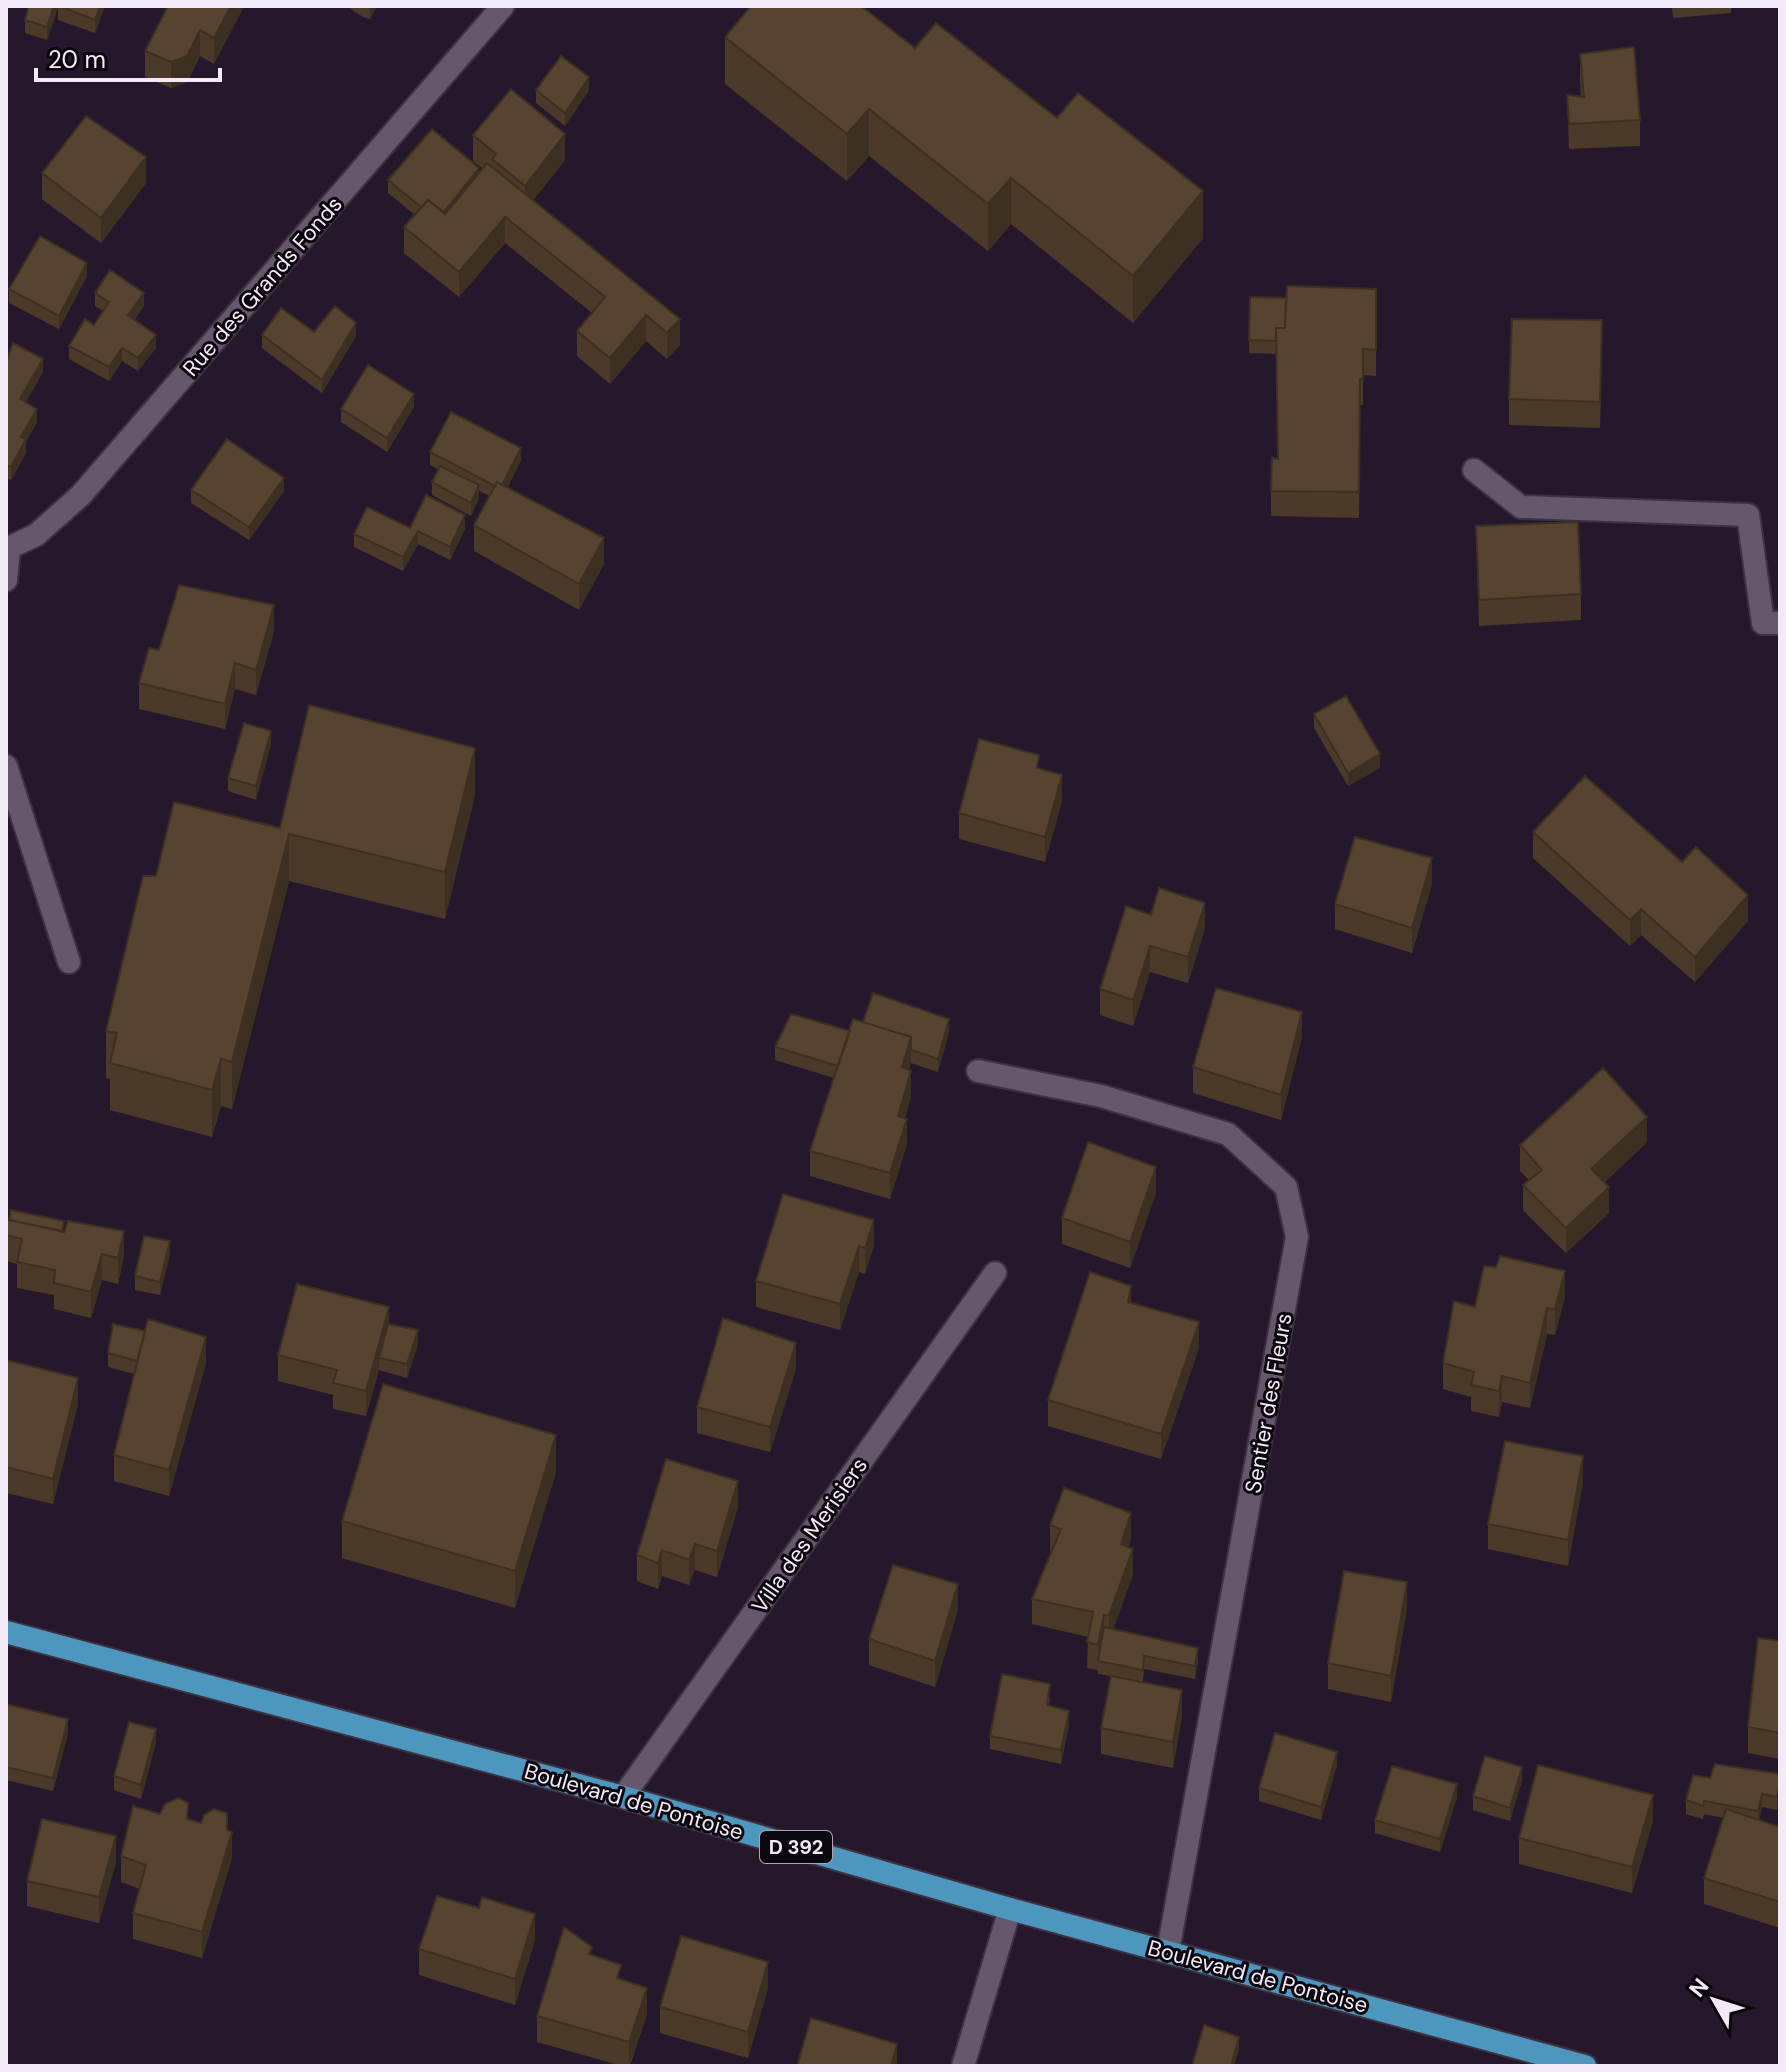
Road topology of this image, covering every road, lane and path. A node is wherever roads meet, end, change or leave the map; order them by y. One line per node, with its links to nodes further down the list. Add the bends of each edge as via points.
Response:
1 (503, 6): 3 (street, Rue des Grands Fonds, via 81,495 36,535)
2 (1474, 470): 5 (street, via 1521,507 1748,515)
3 (8, 549): 4 (street)
4 (6, 580)
5 (1772, 623)
6 (6, 766): 7 (street)
7 (69, 962)
8 (978, 1071): 13 (street, Sentier des Fleurs, via 1101,1096 1228,1134 1286,1187 1289,1199 1297,1237)
9 (995, 1273): 11 (street, Villa des Merisiers)
10 (6, 1632): 11 (main road, Boulevard de Pontoise / D 392)
11 (623, 1797): 12 (main road, Boulevard de Pontoise / D 392)
12 (1010, 1909): 13 (main road, Boulevard de Pontoise / D 392); 14 (street)
13 (1168, 1951): 15 (main road, Boulevard de Pontoise / D 392)
14 (963, 2066)
15 (1585, 2066)

